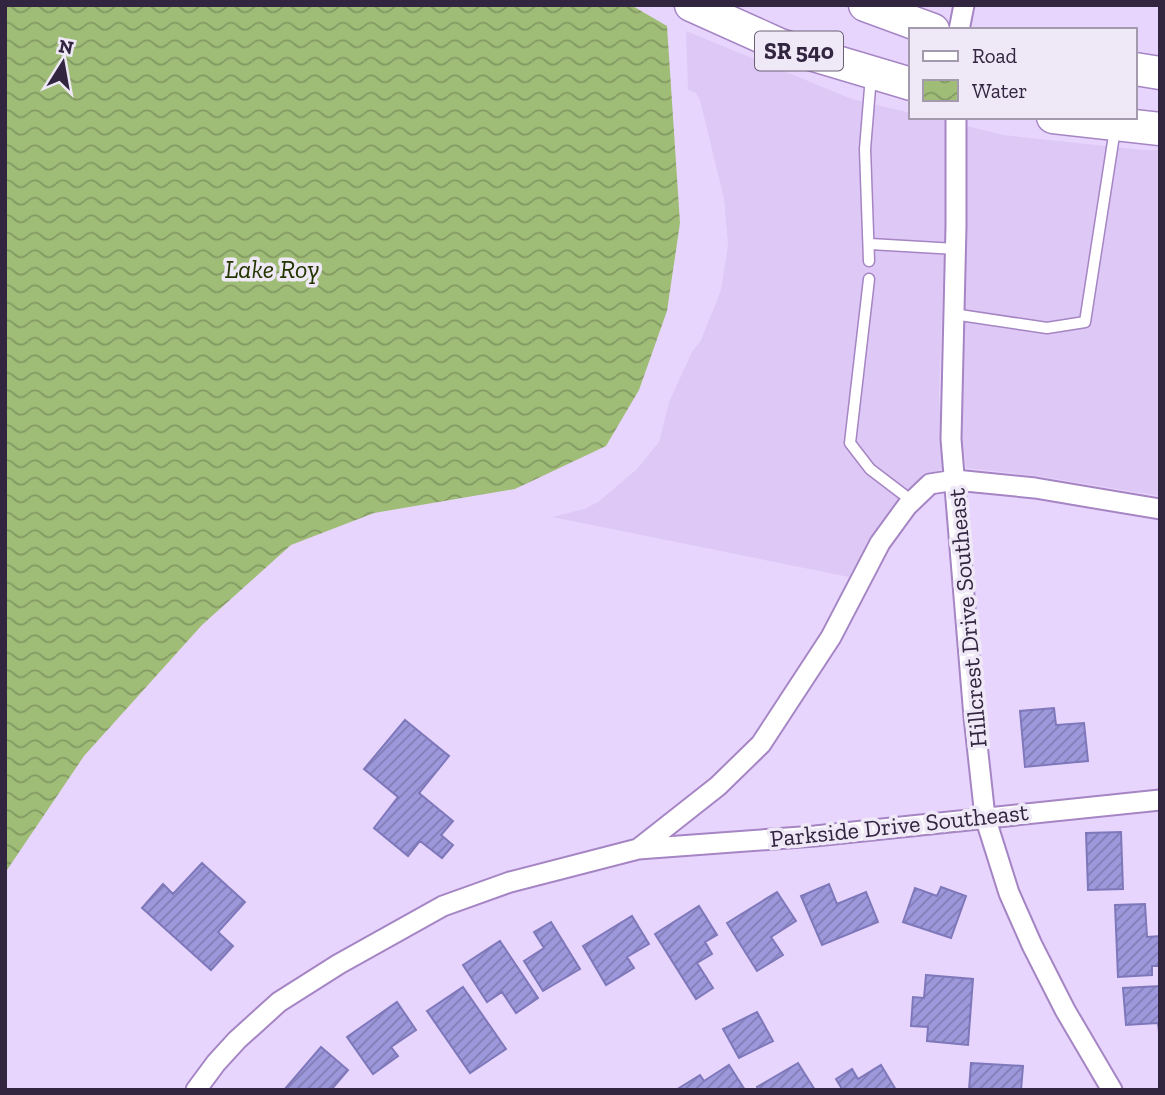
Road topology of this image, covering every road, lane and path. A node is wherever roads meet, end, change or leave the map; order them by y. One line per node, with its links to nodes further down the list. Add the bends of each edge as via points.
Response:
1 (691, 5): 7 (main road, SR 540, via 780,45)
2 (865, 5): 4 (main road, SR 540)
3 (964, 5): 5 (street)
4 (928, 28)
5 (959, 28)
6 (1137, 69): 8 (main road)
7 (871, 72): 9 (main road, SR 540); 14 (lane, via 865,149)
8 (1160, 73)
9 (909, 83)
10 (956, 119): 15 (street, Hillcrest Drive Southeast)
11 (1068, 119): 12 (main road)
12 (1115, 125): 13 (main road); 18 (lane, via 1084,322 1047,328)
13 (1160, 129)
14 (870, 244): 15 (lane); 16 (lane)
15 (956, 249): 18 (street, Hillcrest Drive Southeast)
16 (869, 261)
17 (869, 279): 20 (lane, via 849,443 870,469)
18 (953, 314): 19 (street, Hillcrest Drive Southeast, via 950,394)
19 (955, 480): 20 (street, via 930,484); 21 (street); 23 (street, Hillcrest Drive Southeast)
20 (912, 501): 24 (street, via 880,543 831,638 761,744 718,786)
21 (1160, 509)
22 (1160, 800): 23 (street, Parkside Drive Southeast)
23 (985, 817): 24 (street, Parkside Drive Southeast); 26 (street, Hillcrest Drive Southeast, via 1031,945)
24 (638, 849): 25 (street, via 510,881 419,918 279,1002 237,1040)
25 (196, 1090)
26 (1112, 1090)

